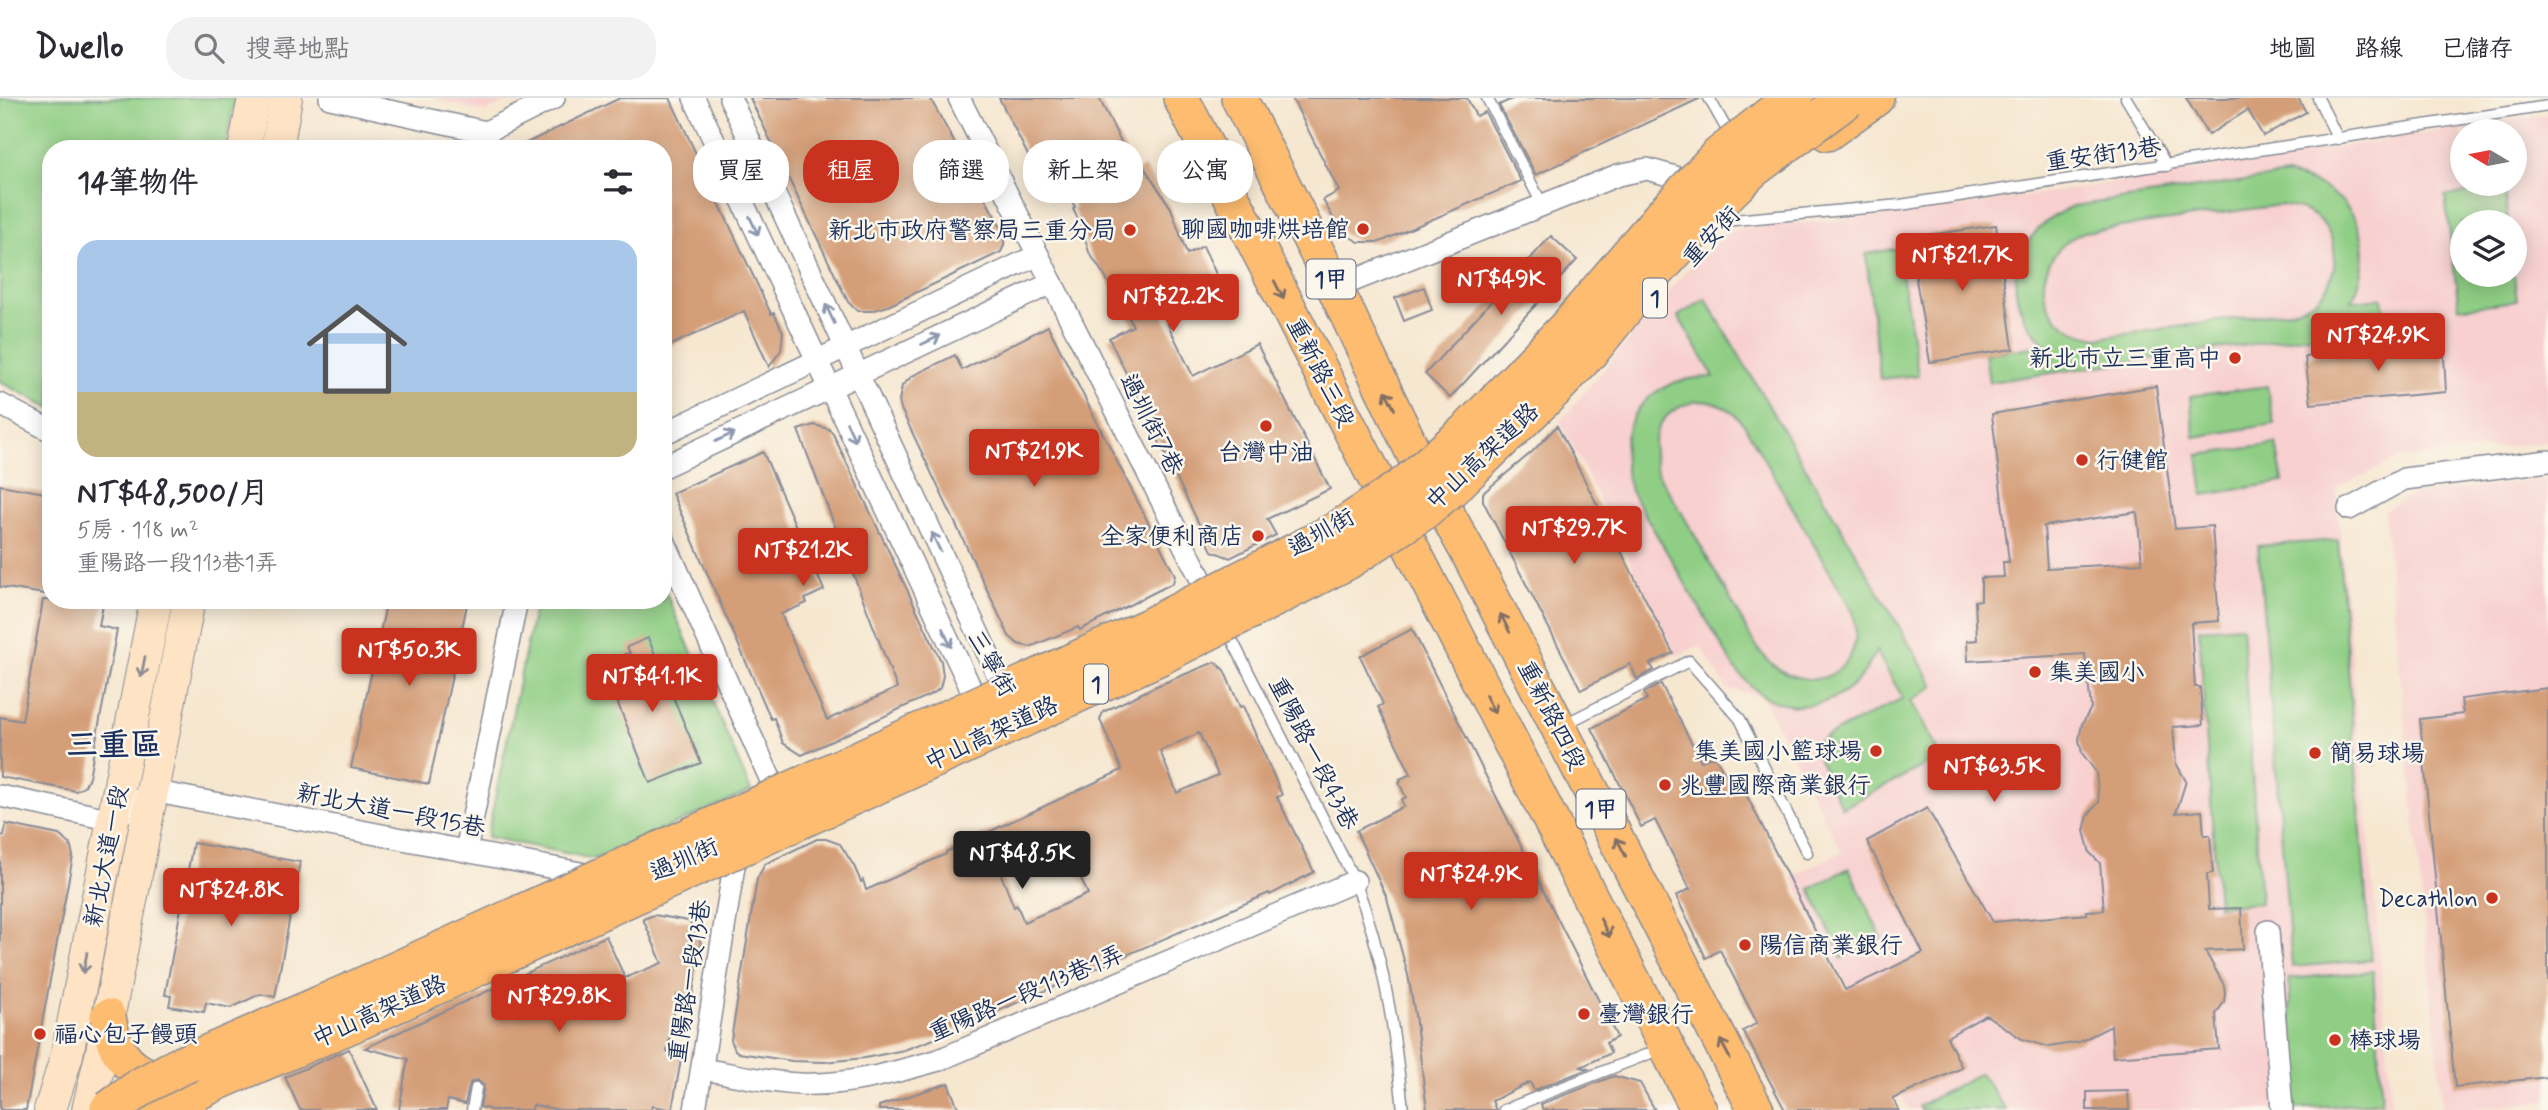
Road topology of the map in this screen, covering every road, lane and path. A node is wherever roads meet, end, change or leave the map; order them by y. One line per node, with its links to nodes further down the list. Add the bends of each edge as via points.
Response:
1 (254, 98): 21 (street)
2 (286, 98): 22 (street)
3 (330, 98): 23 (street)
4 (554, 98): 23 (street)
5 (694, 98): 32 (street, 三寧街, one-way to 32)
6 (730, 98): 31 (street, 三寧街, one-way to 6)
7 (959, 98): 28 (street, 過圳街7巷)
8 (1181, 98): 41 (main road, 重新路三段 / 1甲, one-way to 41)
9 (1239, 98): 30 (main road, 重新路三段 / 1甲)
10 (1487, 98): 26 (lane)
11 (1709, 98): 19 (lane)
12 (1769, 98): 19 (main road)
13 (1793, 98): 70 (highway, 中山高架道路 / 1, bridge, via 1718,157 1570,325 1470,429 1407,484 1337,531 1148,628 176,1068)
14 (1848, 98): 67 (highway, 中山高架道路 / 1, bridge, via 1727,193 1554,389 1454,486 1355,555 1146,661 373,1014)
15 (1875, 98): 27 (main road, 重安街 / 1, via 1764,181)
16 (2126, 98): 24 (lane)
17 (2318, 98): 20 (lane)
18 (2548, 102): 20 (lane, 重安街13巷)
19 (1727, 130): 25 (main road)
20 (2338, 139): 24 (lane, 重安街13巷)
21 (246, 140)
22 (278, 140)
23 (490, 140)
24 (2167, 166): 27 (lane, 重安街13巷, via 1900,205)
25 (1688, 187): 26 (street, via 1647,169); 39 (main road)
26 (1542, 204): 30 (street)
27 (1714, 212): 42 (main road, 重安街 / 1, via 1555,412 1478,485)
28 (1038, 255): 29 (street, 過圳街7巷); 31 (street)
29 (1052, 283): 33 (street, one-way to 29); 46 (street, 過圳街7巷)
30 (1335, 288): 39 (main road, 重新路三段 / 1甲, one-way to 30)
31 (846, 347): 32 (street); 33 (street, 三寧街)
32 (817, 360): 34 (street, 三寧街); 37 (street)
33 (858, 374): 34 (street); 51 (street, 三寧街, one-way to 33, via 1000,680)
34 (830, 388): 40 (street, one-way to 34); 51 (street, 三寧街, one-way to 51, via 973,693)
35 (0, 404): 36 (street)
36 (42, 426)
37 (672, 430)
38 (2548, 461): 43 (street, via 2404,479)
39 (1418, 462): 41 (main road, 過圳街); 42 (main road, 重新路三段 / 1甲)
40 (672, 463)
41 (1382, 492): 44 (main road, 重新路三段 / 1甲); 46 (main road, 過圳街, via 1356,514 1248,574)
42 (1443, 508): 44 (main road, 過圳街 / 1); 50 (main road, 重新路四段 / 1甲, one-way to 42)
43 (2349, 509)
44 (1403, 534): 46 (main road, 過圳街 / 1, via 1264,610); 64 (main road, 重新路四段 / 1甲, one-way to 64)
45 (672, 558): 55 (street, 重陽路一段13巷, via 774,785)
46 (1217, 602): 51 (main road, 過圳街 / 1); 60 (lane, 重陽路一段43巷)
47 (154, 609): 54 (street, 新北大道一段, one-way to 54)
48 (187, 609): 52 (street, 新北大道一段)
49 (515, 609): 56 (street)
50 (1559, 728): 57 (lane, via 1689,661 1740,719); 78 (main road, 重新路四段 / 1甲, one-way to 50)
51 (1001, 729): 55 (main road, 過圳街 / 1)
52 (152, 791): 54 (street); 56 (street, 新北大道一段15巷); 63 (street, 新北大道一段)
53 (0, 796): 54 (street)
54 (113, 820): 68 (street, 新北大道一段, one-way to 68, via 67,1055)
55 (749, 829): 58 (main road, 過圳街 / 1); 59 (street, 重陽路一段13巷)
56 (466, 851): 61 (street, 新北大道一段15巷, via 580,873)
57 (1807, 853)
58 (689, 856): 59 (main road, via 712,850 726,854); 61 (main road, 過圳街 / 1)
59 (734, 866): 65 (street, 重陽路一段13巷)
60 (1355, 881): 65 (street, 重陽路一段113巷1弄, via 939,1060 844,1083 799,1084); 75 (lane, 重陽路一段43巷, via 1379,951)
61 (618, 888): 67 (main road, 過圳街 / 1)
62 (2268, 930): 79 (street)
63 (108, 1017): 67 (main road, via 121,1056 141,1073 178,1081); 69 (street, 新北大道一段)
64 (1667, 1047): 76 (lane); 77 (main road, 重新路四段 / 1甲)
65 (702, 1069): 74 (street, 重陽路一段13巷)
66 (476, 1088): 73 (lane)
67 (173, 1098): 71 (main road, 過圳街 / 1); 72 (main road)
68 (50, 1110)
69 (88, 1110)
70 (109, 1110)
71 (132, 1110)
72 (143, 1110)
73 (472, 1110)
74 (695, 1110)
75 (1404, 1110)
76 (1504, 1110)
77 (1699, 1110)
78 (1756, 1110)
79 (2282, 1110)

